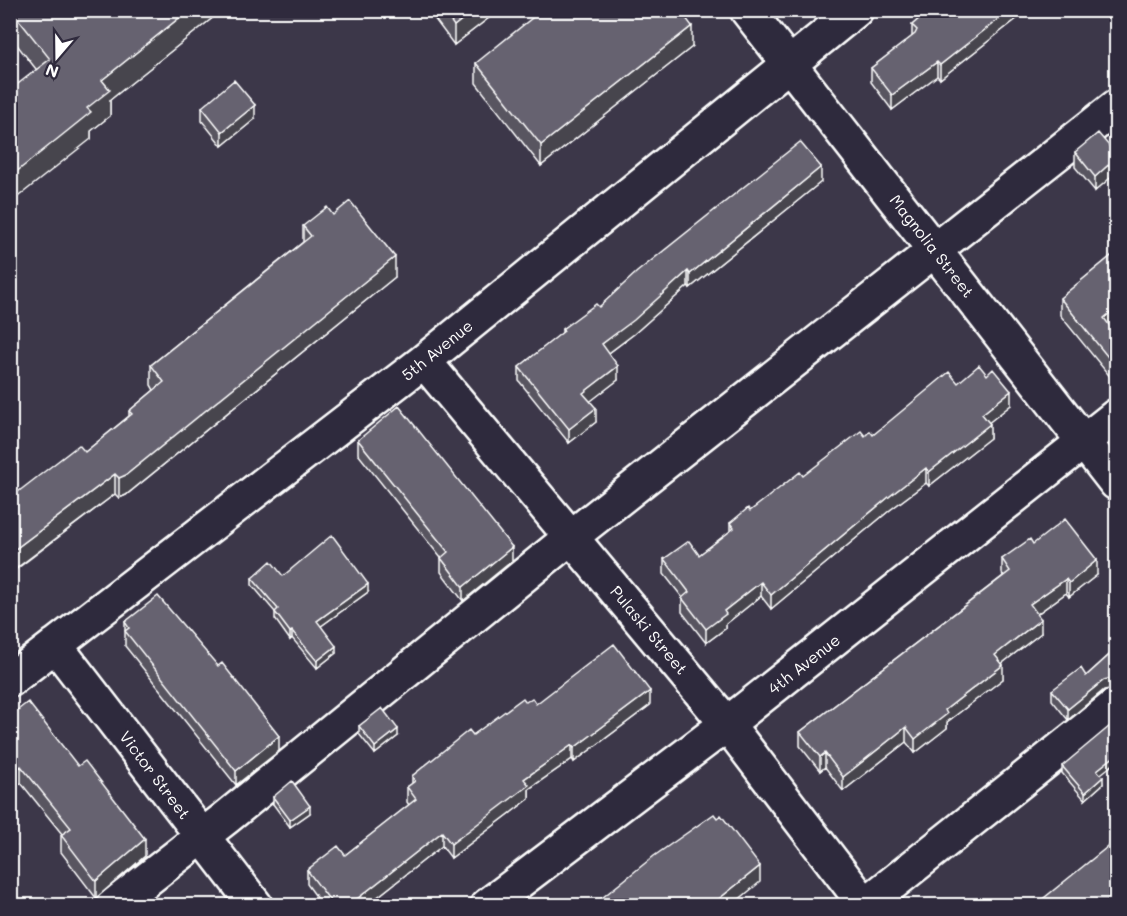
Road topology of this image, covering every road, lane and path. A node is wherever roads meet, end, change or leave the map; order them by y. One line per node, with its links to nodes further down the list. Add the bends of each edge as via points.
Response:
1 (747, 10): 3 (street, Magnolia Street)
2 (856, 10): 3 (street, 5th Avenue)
3 (789, 63): 5 (street, Magnolia Street); 6 (street, 5th Avenue)
4 (1116, 107): 5 (street)
5 (937, 251): 8 (street, Magnolia Street); 10 (street)
6 (424, 361): 10 (street, Pulaski Street); 11 (street, 5th Avenue)
7 (1116, 416): 8 (street, 4th Avenue)
8 (1084, 442): 9 (street, Magnolia Street); 14 (street, 4th Avenue)
9 (1116, 483)
10 (571, 537): 14 (street, Pulaski Street); 15 (street)
11 (55, 645): 12 (street, 5th Avenue); 15 (street, Victor Street)
12 (10, 680)
13 (1116, 705): 16 (street)
14 (727, 724): 16 (street, Pulaski Street); 19 (street, 4th Avenue)
15 (201, 835): 17 (street); 18 (street, Victor Street)
16 (865, 905)
17 (113, 906)
18 (256, 906)
19 (487, 906)

